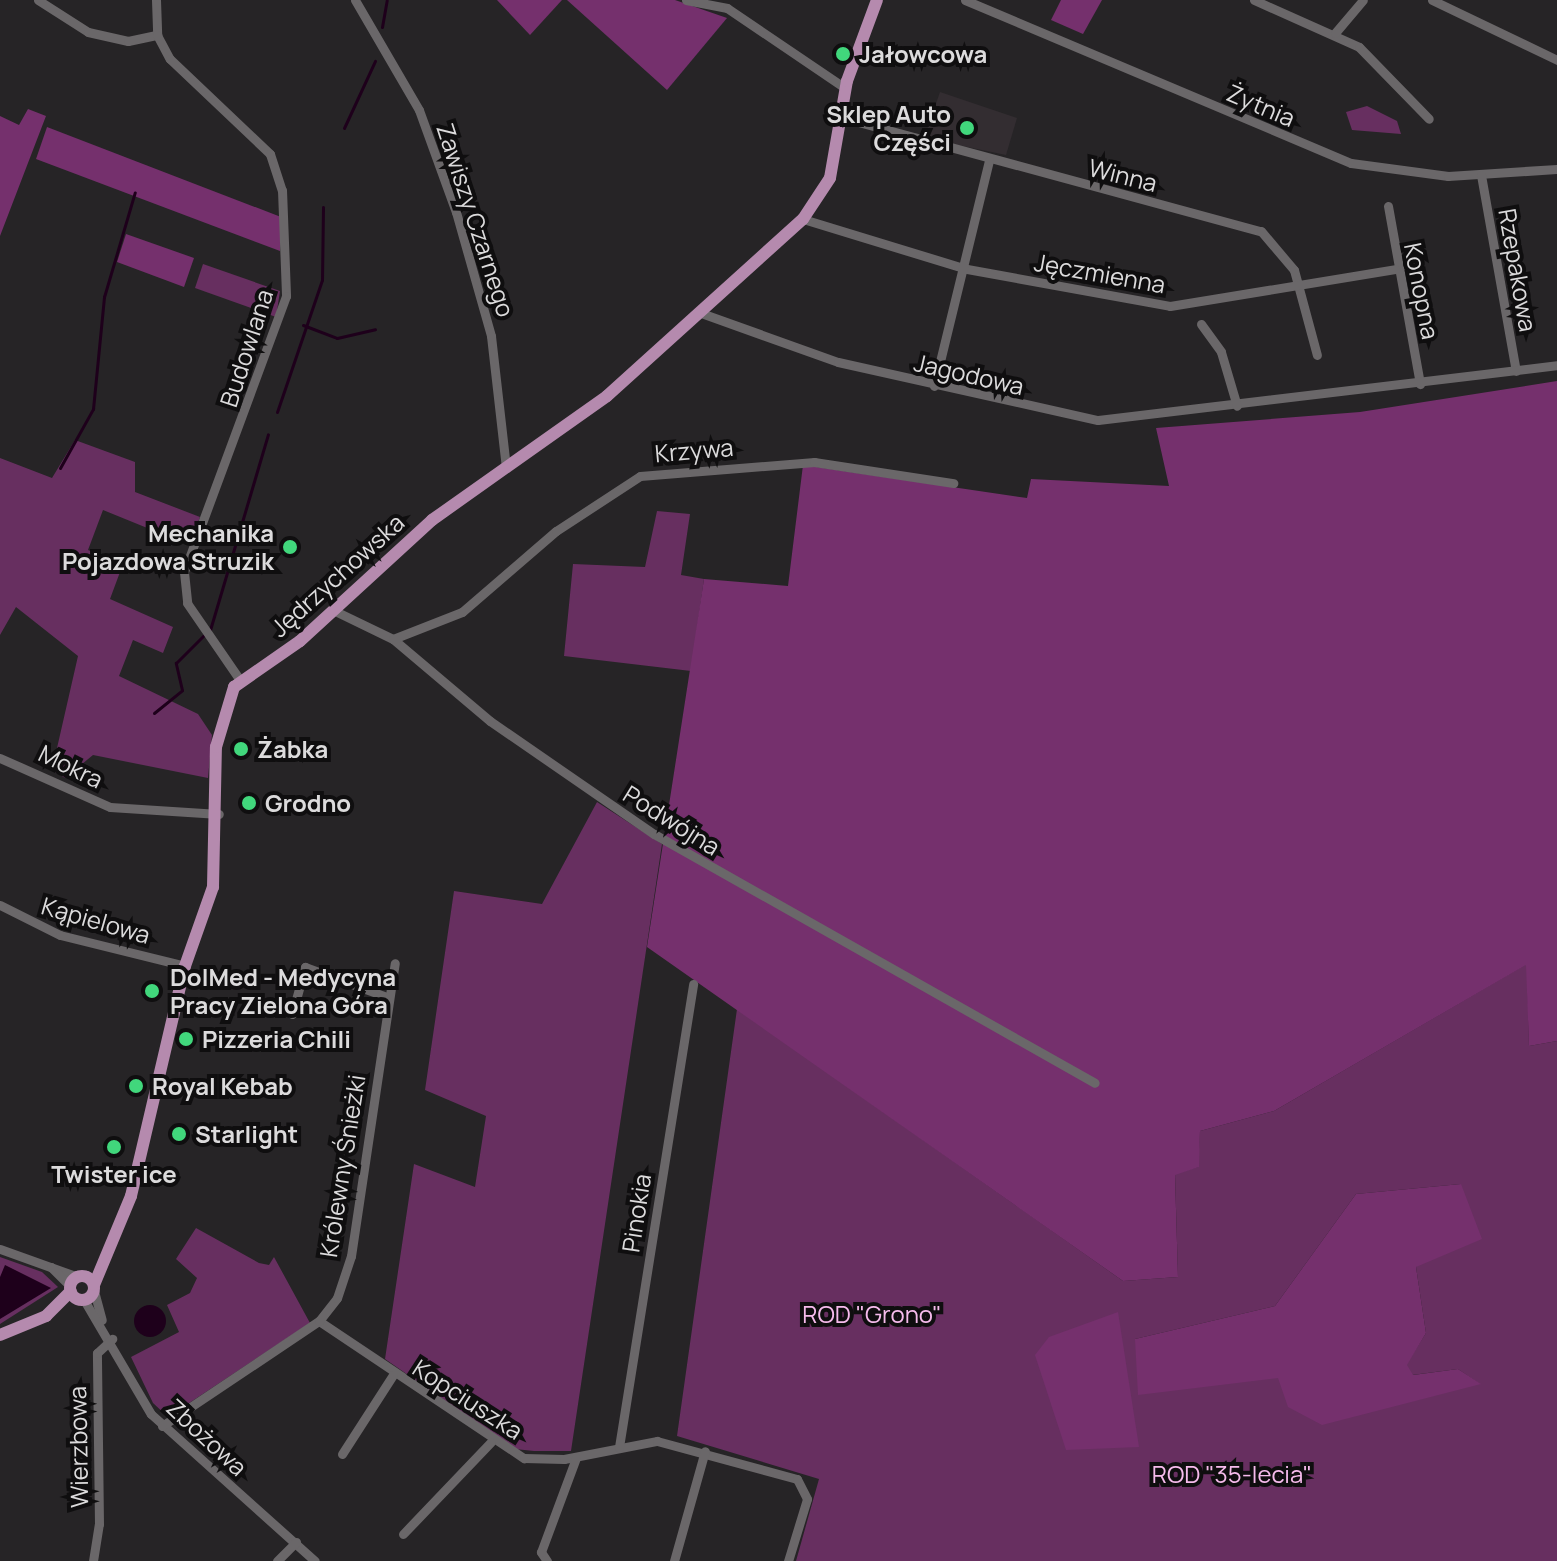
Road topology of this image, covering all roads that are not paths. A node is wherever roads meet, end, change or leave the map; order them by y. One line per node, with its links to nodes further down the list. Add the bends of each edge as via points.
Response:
1 (38, 0): 11 (street, via 88,32 128,41)
2 (156, 0): 11 (street)
3 (355, 0): 32 (street, Zawiszy Czarnego, via 419,110 456,212 488,319)
4 (686, 0): 13 (street, via 727,8)
5 (877, 0): 13 (main road, Jędrzychowska)
6 (965, 0): 18 (street, Żytnia, via 1351,163 1404,174)
7 (1254, 0): 10 (street)
8 (1363, 0): 10 (street)
9 (1432, 0): 12 (street)
10 (1335, 33): 15 (street, via 1375,59)
11 (157, 35): 36 (street, Budowlana, via 170,59 270,154 282,190 282,312 184,572 184,598)
12 (1557, 60)
13 (845, 88): 14 (main road, Jędrzychowska)
14 (840, 117): 16 (street, Winna); 20 (main road, Jędrzychowska, via 830,178)
15 (1429, 119)
16 (989, 161): 21 (street); 23 (street, Winna, via 1261,231 1283,248)
17 (1557, 169): 18 (street, Żytnia)
18 (1481, 175): 28 (street, Rzepakowa)
19 (1388, 206): 22 (street, Konopna)
20 (803, 219): 21 (street, Jęczmienna); 24 (main road, Jędrzychowska)
21 (967, 269): 23 (street, Jęczmienna, via 1170,306); 30 (street)
22 (1395, 269): 23 (street, Jęczmienna); 29 (street, Konopna)
23 (1300, 289): 26 (street, Winna)
24 (701, 313): 30 (street, Jagodowa, via 829,359); 32 (main road, Jędrzychowska, via 592,408)
25 (1201, 324): 31 (street, via 1221,352)
26 (1317, 355)
27 (1557, 365): 28 (street, Jagodowa)
28 (1516, 371): 29 (street, Jagodowa)
29 (1420, 384): 31 (street, Jagodowa)
30 (934, 386): 31 (street, Jagodowa, via 1077,418)
31 (1237, 406)
32 (506, 468): 34 (main road, Jędrzychowska, via 432,520)
33 (953, 483): 35 (street, Krzywa, via 814,462 648,474 572,519 462,612)
34 (335, 611): 35 (street, Podwójna); 36 (main road, Jędrzychowska)
35 (393, 639): 45 (street, Podwójna, via 490,721 654,834)
36 (240, 680): 38 (main road, via 216,747)
37 (0, 758): 38 (street, Mokra, via 110,807)
38 (219, 814): 41 (main road, via 213,887)
39 (0, 905): 41 (street, Kąpielowa, via 60,935)
40 (395, 963): 43 (street, Królewny Śnieżki)
41 (185, 966): 47 (main road, via 131,1196 103,1259)
42 (693, 984): 54 (street, Pinokia)
43 (387, 997): 44 (street, via 305,967); 48 (street, Królewny Śnieżki, via 351,1256 337,1298)
44 (292, 1014)
45 (1095, 1083)
46 (0, 1249): 47 (street, via 51,1267)
47 (82, 1288): 49 (main road, via 53,1311); 50 (street, Zbożowa)
48 (319, 1321): 51 (street, Kopciuszka); 52 (street)
49 (0, 1335)
50 (112, 1339): 52 (street, Zbożowa); 60 (street, Wierzbowa, via 97,1353 100,1510)
51 (393, 1375): 53 (street, Kopciuszka); 56 (street)
52 (162, 1426): 59 (street, Zbożowa)
53 (491, 1442): 57 (street, Kopciuszka, via 524,1458); 58 (street)
54 (619, 1447): 55 (street, Kopciuszka, via 657,1441); 57 (street, Kopciuszka)
55 (705, 1451): 64 (street); 65 (street, Kopciuszka, via 797,1479 807,1499)
56 (342, 1454)
57 (576, 1458): 63 (street, via 541,1552)
58 (403, 1534)
59 (296, 1542): 61 (street); 62 (street, Zbożowa)
60 (93, 1561)
61 (277, 1561)
62 (315, 1561)
63 (547, 1561)
64 (674, 1561)
65 (788, 1561)

